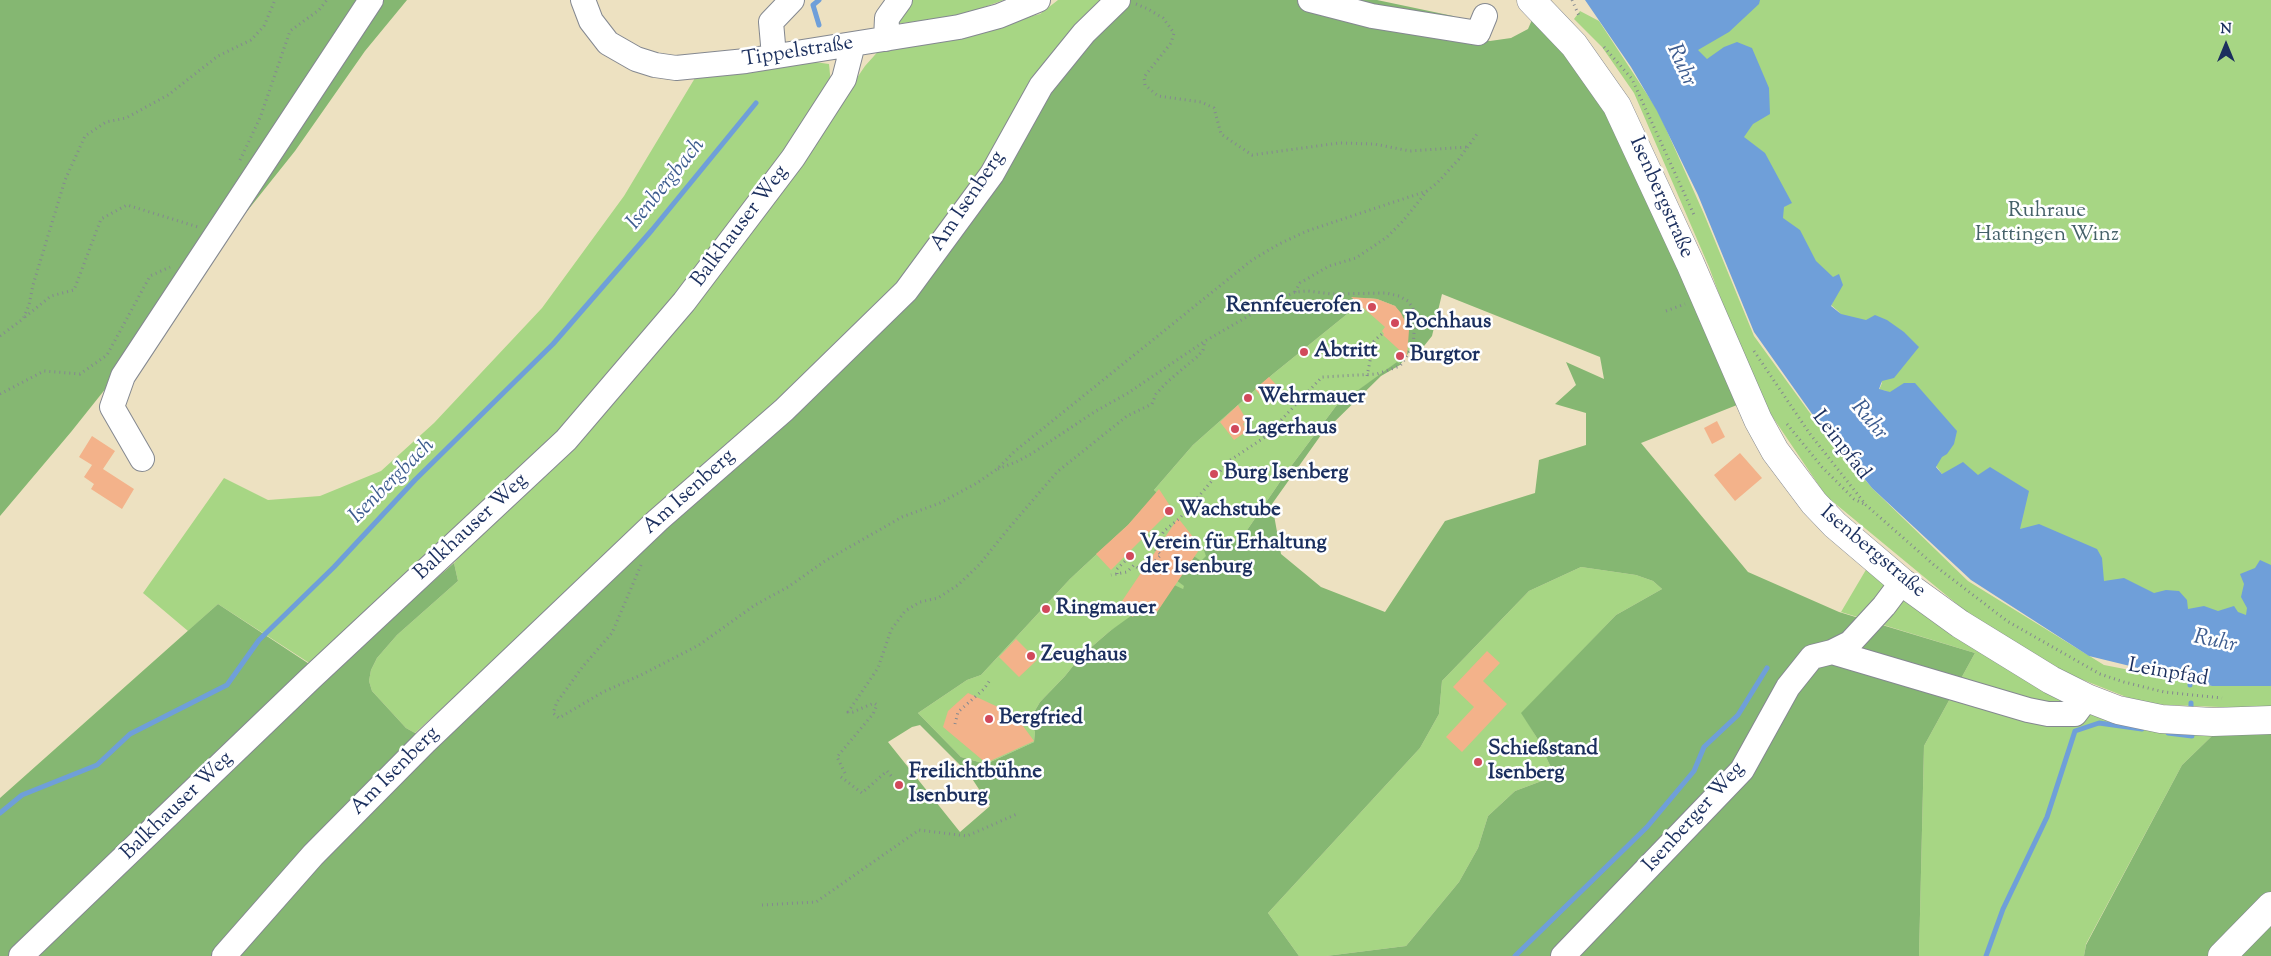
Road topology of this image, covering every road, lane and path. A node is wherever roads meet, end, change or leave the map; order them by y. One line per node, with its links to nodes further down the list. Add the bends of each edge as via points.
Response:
1 (275, 0): 26 (path, via 264,26 251,40 218,56 168,95 126,118 106,122 85,136 65,180)
2 (327, 0): 20 (path, via 290,31 260,118)
3 (371, 0): 34 (street, via 123,376 112,408)
4 (583, 0): 17 (street, Tippelstraße, via 591,21 608,43 636,59 655,65 698,67)
5 (792, 0): 17 (street, via 771,22)
6 (900, 0): 14 (street, via 887,18)
7 (1038, 0): 14 (street, Tippelstraße, via 999,16 959,27)
8 (1310, 0): 12 (street, via 1372,16 1478,33)
9 (1531, 0): 41 (main road, Isenbergstraße, via 1574,45 1617,106 1743,388 1775,451 1828,518)
10 (1572, 0): 13 (path)
11 (1123, 1): 19 (path, via 1148,8 1163,18 1174,33 1171,43 1144,77 1145,85 1158,96 1201,102 1214,108 1222,134 1252,155 1339,143 1374,144 1410,151); 55 (street, Am Isenberg, via 1084,33 1041,86 992,174 906,291 784,410 658,520 425,742 314,855)
12 (1485, 16)
13 (1580, 20)
14 (886, 39): 16 (street, Tippelstraße)
15 (1600, 42): 22 (path, via 1632,79)
16 (853, 44): 17 (street, Tippelstraße); 54 (street, Balkhauser Weg, via 844,79 793,158 684,302 566,440)
17 (774, 56)
18 (1477, 134): 19 (path)
19 (1467, 147): 21 (path)
20 (236, 169)
21 (1427, 191): 25 (path, via 1404,221 1386,237 1356,258 1329,266 1300,283); 35 (path, via 1307,232 1252,260 1015,451)
22 (1697, 224)
23 (206, 229): 26 (path, via 127,206 101,219 74,290 51,296)
24 (174, 266): 32 (path, via 150,276 108,355 80,374 44,371)
25 (1295, 292): 29 (path); 31 (path, via 1386,293 1399,296 1413,308 1414,347 1400,366)
26 (23, 319): 28 (path)
27 (1384, 332): 31 (path, via 1374,341)
28 (0, 336)
29 (1205, 341): 35 (path, via 1031,454); 48 (path, via 1198,356 1167,382 1152,404 1127,416 1058,472 986,558 958,585 938,598 920,602 905,611 891,630 878,668 848,712 874,703 877,705 838,757)
30 (1751, 347): 36 (path, Leinpfad, via 1810,434)
31 (1367, 376): 39 (path, via 1322,377 1265,436 1229,461 1180,518 1164,531 1154,548 1160,555 1143,572 1134,566 1128,572)
32 (0, 394)
33 (1786, 424): 36 (path, via 1854,500)
34 (142, 459)
35 (997, 469): 37 (path, via 950,498 902,516 754,606 699,645 559,718 553,713 557,702 612,634)
36 (1866, 505): 45 (path, Leinpfad, via 1934,566 2007,621 2100,674 2164,692)
37 (644, 556)
38 (1128, 558): 39 (path, via 1117,569)
39 (1117, 574): 40 (path)
40 (1111, 575)
41 (1902, 582): 42 (street, Isenberger Weg, via 1850,643); 44 (main road, Isenbergstraße, via 2004,652)
42 (1832, 652): 44 (street, via 2042,713 2075,714); 56 (street, Isenberger Weg, via 1812,657 1788,687 1742,770)
43 (990, 680): 47 (path, via 958,712)
44 (2087, 698): 46 (main road, Isenbergstraße, via 2118,710 2161,719 2213,722)
45 (2232, 698)
46 (2271, 720)
47 (954, 724)
48 (845, 773)
49 (841, 777): 50 (path, via 862,794 887,771)
50 (892, 777)
51 (1017, 814): 52 (path, via 967,836 919,830 816,902)
52 (762, 904)
53 (2271, 906): 57 (main road)
54 (21, 956)
55 (224, 956)
56 (1563, 956)
57 (2222, 956)

